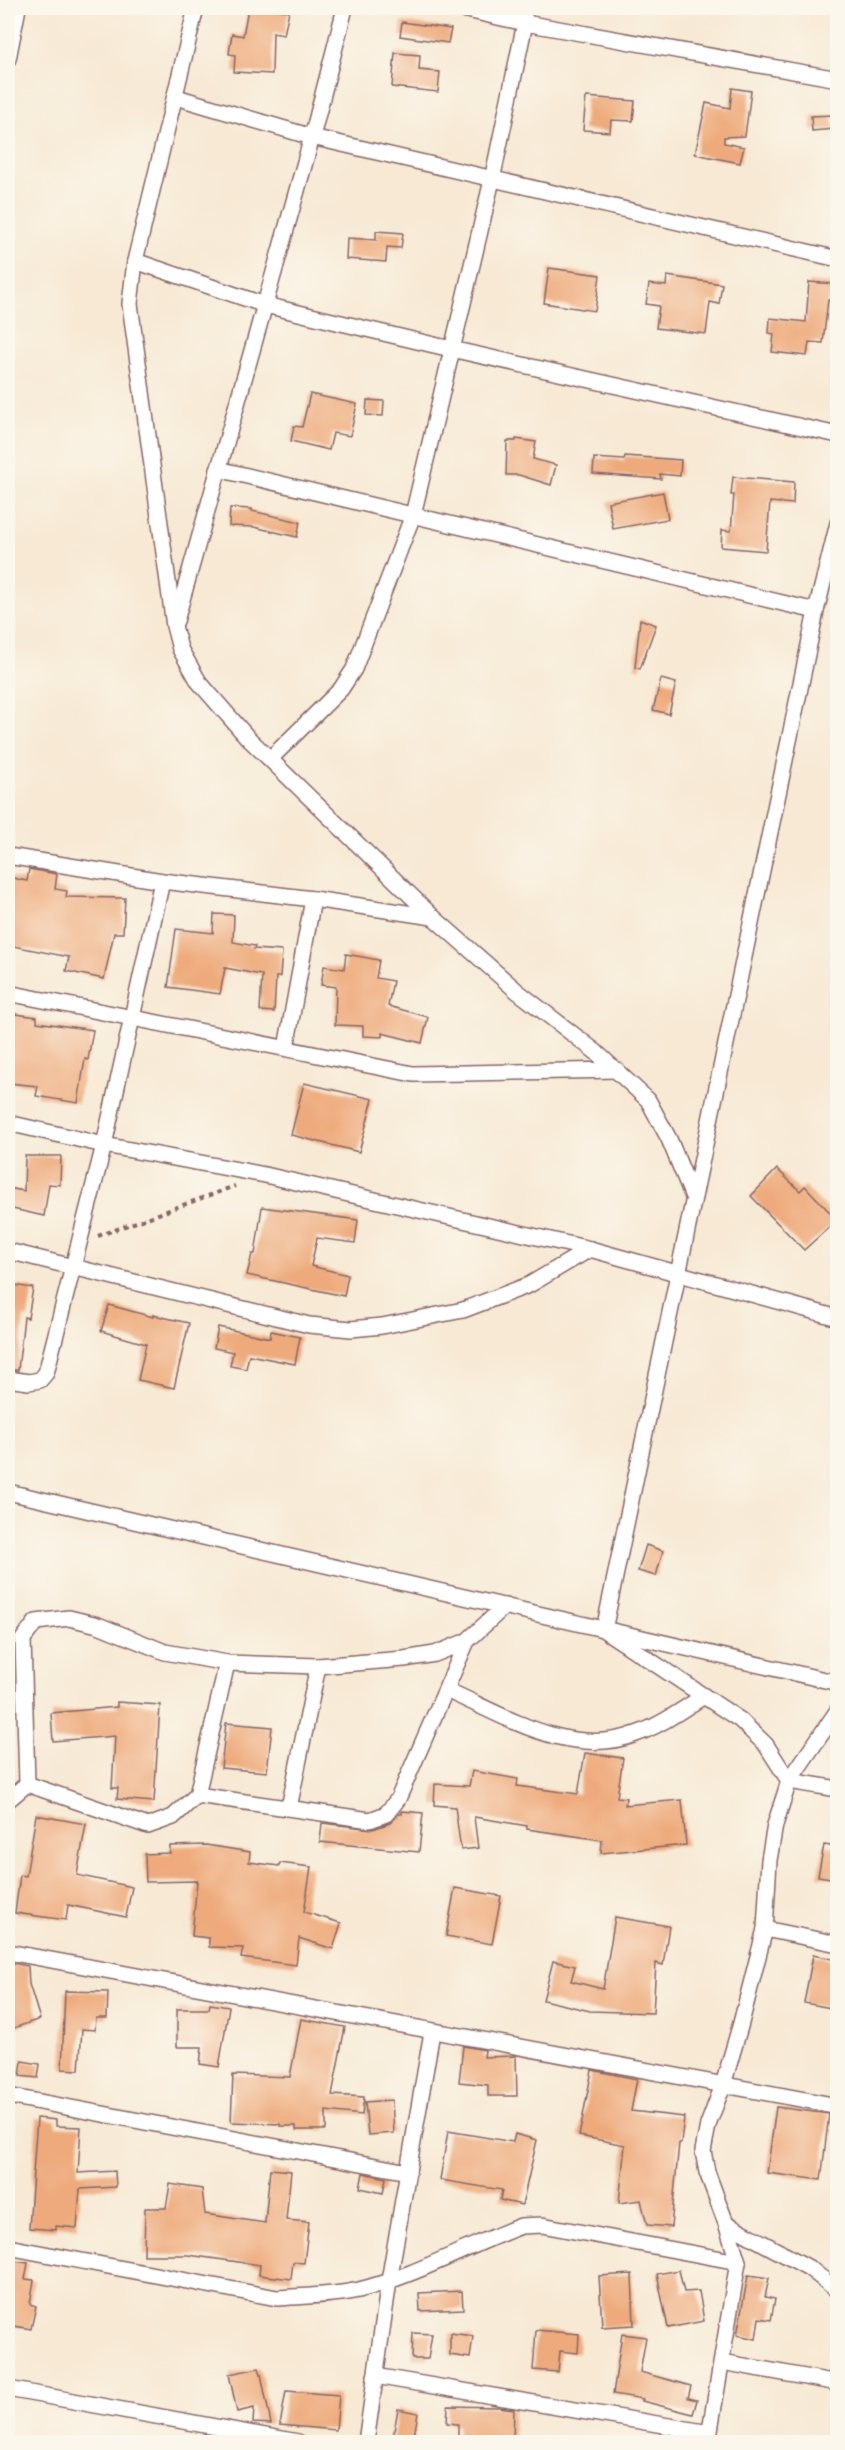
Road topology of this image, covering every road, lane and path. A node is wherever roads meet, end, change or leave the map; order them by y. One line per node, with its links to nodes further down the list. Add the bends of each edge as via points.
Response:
1 (196, 8): 8 (street)
2 (345, 8): 9 (street)
3 (458, 8): 4 (street)
4 (524, 15): 7 (street); 10 (street)
5 (14, 16): 6 (street)
6 (8, 59)
7 (837, 79)
8 (176, 97): 9 (street); 12 (street)
9 (312, 137): 10 (street); 13 (street)
10 (492, 180): 11 (street); 14 (street)
11 (837, 259)
12 (135, 261): 13 (street); 20 (street, via 130,304)
13 (265, 305): 14 (street); 16 (street)
14 (451, 349): 15 (street); 17 (street)
15 (837, 435)
16 (218, 469): 17 (street); 20 (street)
17 (413, 515): 19 (street); 21 (street, via 354,669 341,689)
18 (837, 523): 19 (street)
19 (816, 611): 33 (street)
20 (174, 626): 21 (street, via 180,649 199,682)
21 (270, 759): 25 (street)
22 (8, 856): 23 (street)
23 (162, 881): 24 (street); 27 (street)
24 (313, 899): 25 (street); 28 (street)
25 (433, 918): 29 (street)
26 (8, 993): 27 (street)
27 (131, 1017): 28 (street); 31 (street)
28 (286, 1048): 29 (street, via 413,1074)
29 (617, 1070): 33 (street, via 648,1100)
30 (8, 1124): 31 (street)
31 (104, 1145): 32 (street); 34 (street)
32 (265, 1175): 34 (path); 35 (street)
33 (693, 1197): 38 (street)
34 (78, 1244): 37 (street)
35 (590, 1248): 37 (street, via 530,1285 464,1310 351,1329 309,1324); 38 (street)
36 (8, 1251): 37 (street)
37 (72, 1266): 40 (street, via 46,1373 40,1380 29,1382)
38 (679, 1275): 39 (street); 43 (street)
39 (837, 1318)
40 (8, 1378)
41 (8, 1492): 42 (street)
42 (505, 1606): 43 (street); 44 (street)
43 (604, 1630): 47 (street); 49 (street)
44 (467, 1641): 46 (street, via 435,1654); 48 (street)
45 (227, 1663): 46 (street); 52 (street, via 165,1652 98,1625 69,1618 36,1622 23,1639); 54 (street)
46 (318, 1666): 56 (street)
47 (837, 1683)
48 (446, 1689): 49 (street, via 551,1736 580,1743 613,1741 638,1734); 56 (street, via 398,1799 386,1814 370,1820)
49 (705, 1696): 51 (street, via 766,1744)
50 (837, 1710): 51 (street)
51 (789, 1781): 53 (street); 57 (street, via 769,1860)
52 (27, 1784): 54 (street, via 148,1826 172,1817); 55 (street)
53 (837, 1789)
54 (197, 1795): 56 (street)
55 (8, 1800)
56 (289, 1808)
57 (765, 1929): 58 (street); 61 (street)
58 (837, 1944)
59 (8, 1952): 60 (street)
60 (432, 2032): 61 (street); 64 (street)
61 (723, 2085): 63 (street); 65 (street, via 703,2151)
62 (8, 2096): 64 (street)
63 (837, 2106)
64 (408, 2172): 68 (street)
65 (726, 2223): 67 (street); 69 (street, via 809,2268)
66 (8, 2247): 68 (street, via 277,2298 358,2290)
67 (738, 2262): 68 (street, via 542,2225 521,2226); 70 (street)
68 (389, 2281): 71 (street)
69 (837, 2291)
70 (722, 2362): 72 (street); 74 (street)
71 (375, 2376): 74 (street); 76 (street)
72 (837, 2383)
73 (8, 2389): 75 (street)
74 (709, 2438)
75 (298, 2442)
76 (366, 2442)

